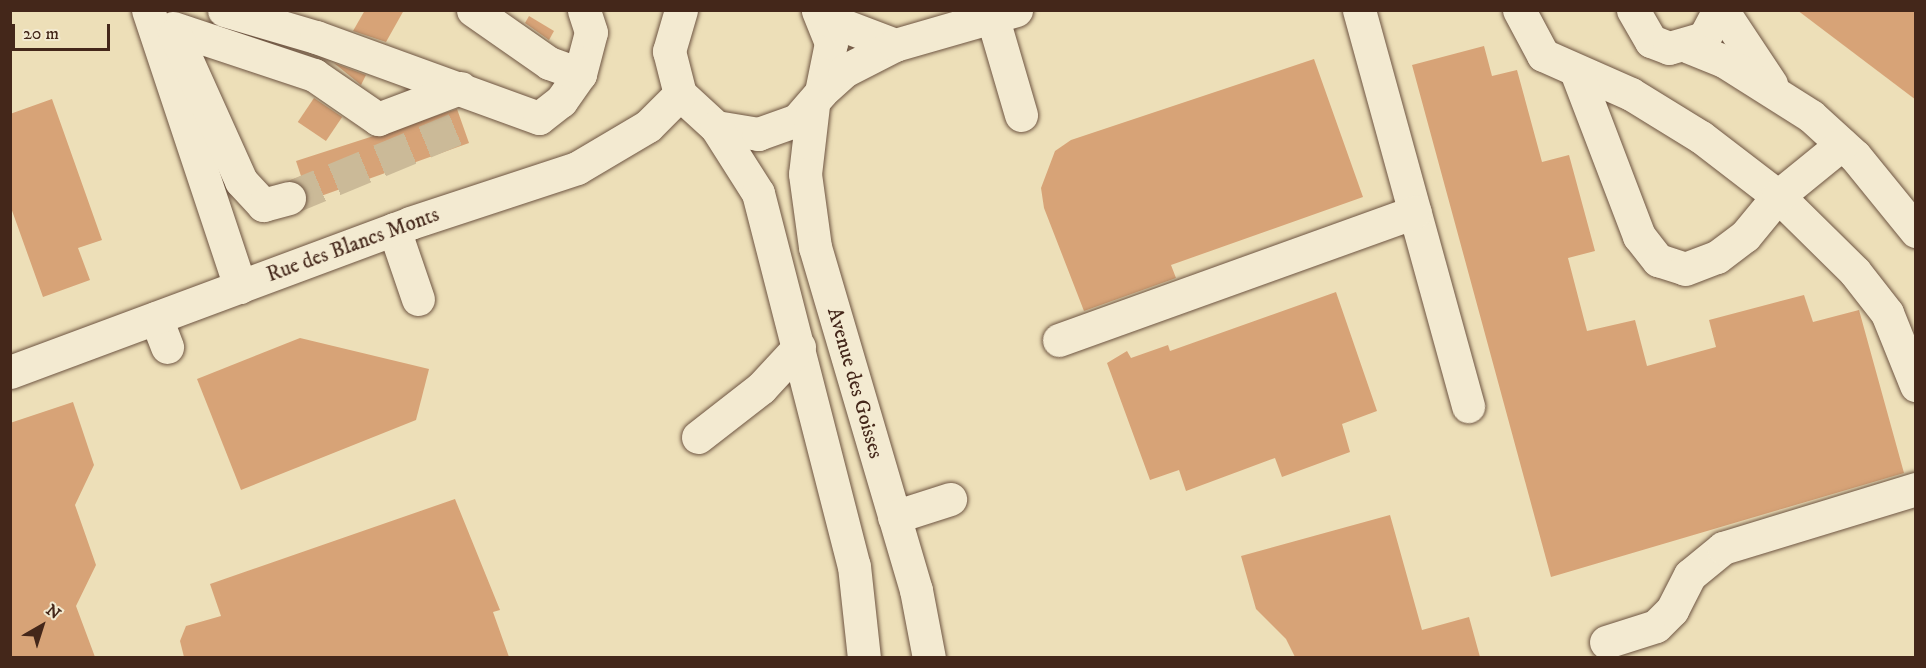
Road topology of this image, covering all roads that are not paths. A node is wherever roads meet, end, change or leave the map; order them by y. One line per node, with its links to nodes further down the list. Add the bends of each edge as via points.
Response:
1 (473, 10): 15 (street, via 549,63)
2 (584, 10): 15 (street, via 591,32)
3 (681, 10): 17 (street, via 669,51)
4 (1359, 10): 25 (street)
5 (1519, 10): 14 (street, via 1543,55)
6 (1720, 10): 13 (street, via 1704,38); 18 (street)
7 (225, 11): 16 (street)
8 (821, 14): 12 (street); 19 (street, Avenue des Goisses, via 830,68)
9 (1004, 15): 12 (street); 20 (street)
10 (162, 16): 16 (street, via 314,75 378,119); 24 (street, via 241,181 263,205); 28 (street)
11 (1628, 16): 13 (street, via 1651,41)
12 (896, 45): 19 (street, via 844,71)
13 (1689, 46): 18 (street)
14 (1576, 71): 23 (street, via 1631,94 1701,137); 23 (street, via 1639,236 1658,260 1685,269 1717,257 1746,236)
15 (580, 74): 16 (street, via 561,101 539,118)
16 (460, 88)
17 (680, 94): 21 (street, Avenue des Goisses); 26 (street, Rue des Blancs Monts, via 648,126 577,168)
18 (1779, 95): 22 (street)
19 (817, 99): 21 (street, via 778,129 758,134); 38 (street, Avenue des Goisses, via 805,174 815,247)
20 (1021, 115)
21 (716, 127): 31 (street, Avenue des Goisses, via 758,193)
22 (1842, 144): 23 (street); 27 (street)
23 (1778, 196): 33 (street, via 1855,272 1887,313)
24 (289, 198)
25 (1415, 212): 30 (street); 34 (street)
26 (402, 226): 28 (street, Rue des Blancs Monts); 29 (street)
27 (1916, 231)
28 (240, 287): 32 (street, Rue des Blancs Monts, via 152,335)
29 (426, 295)
30 (1059, 340)
31 (799, 347): 35 (street, via 761,388); 40 (street, Avenue des Goisses, via 854,566)
32 (10, 372)
33 (1916, 385)
34 (1468, 406)
35 (698, 437)
36 (1916, 489): 39 (street, via 1723,548 1690,574 1672,610 1656,626)
37 (950, 499): 38 (street)
38 (894, 517): 41 (street, Avenue des Goisses)
39 (1606, 642)
40 (864, 657)
41 (929, 657)

